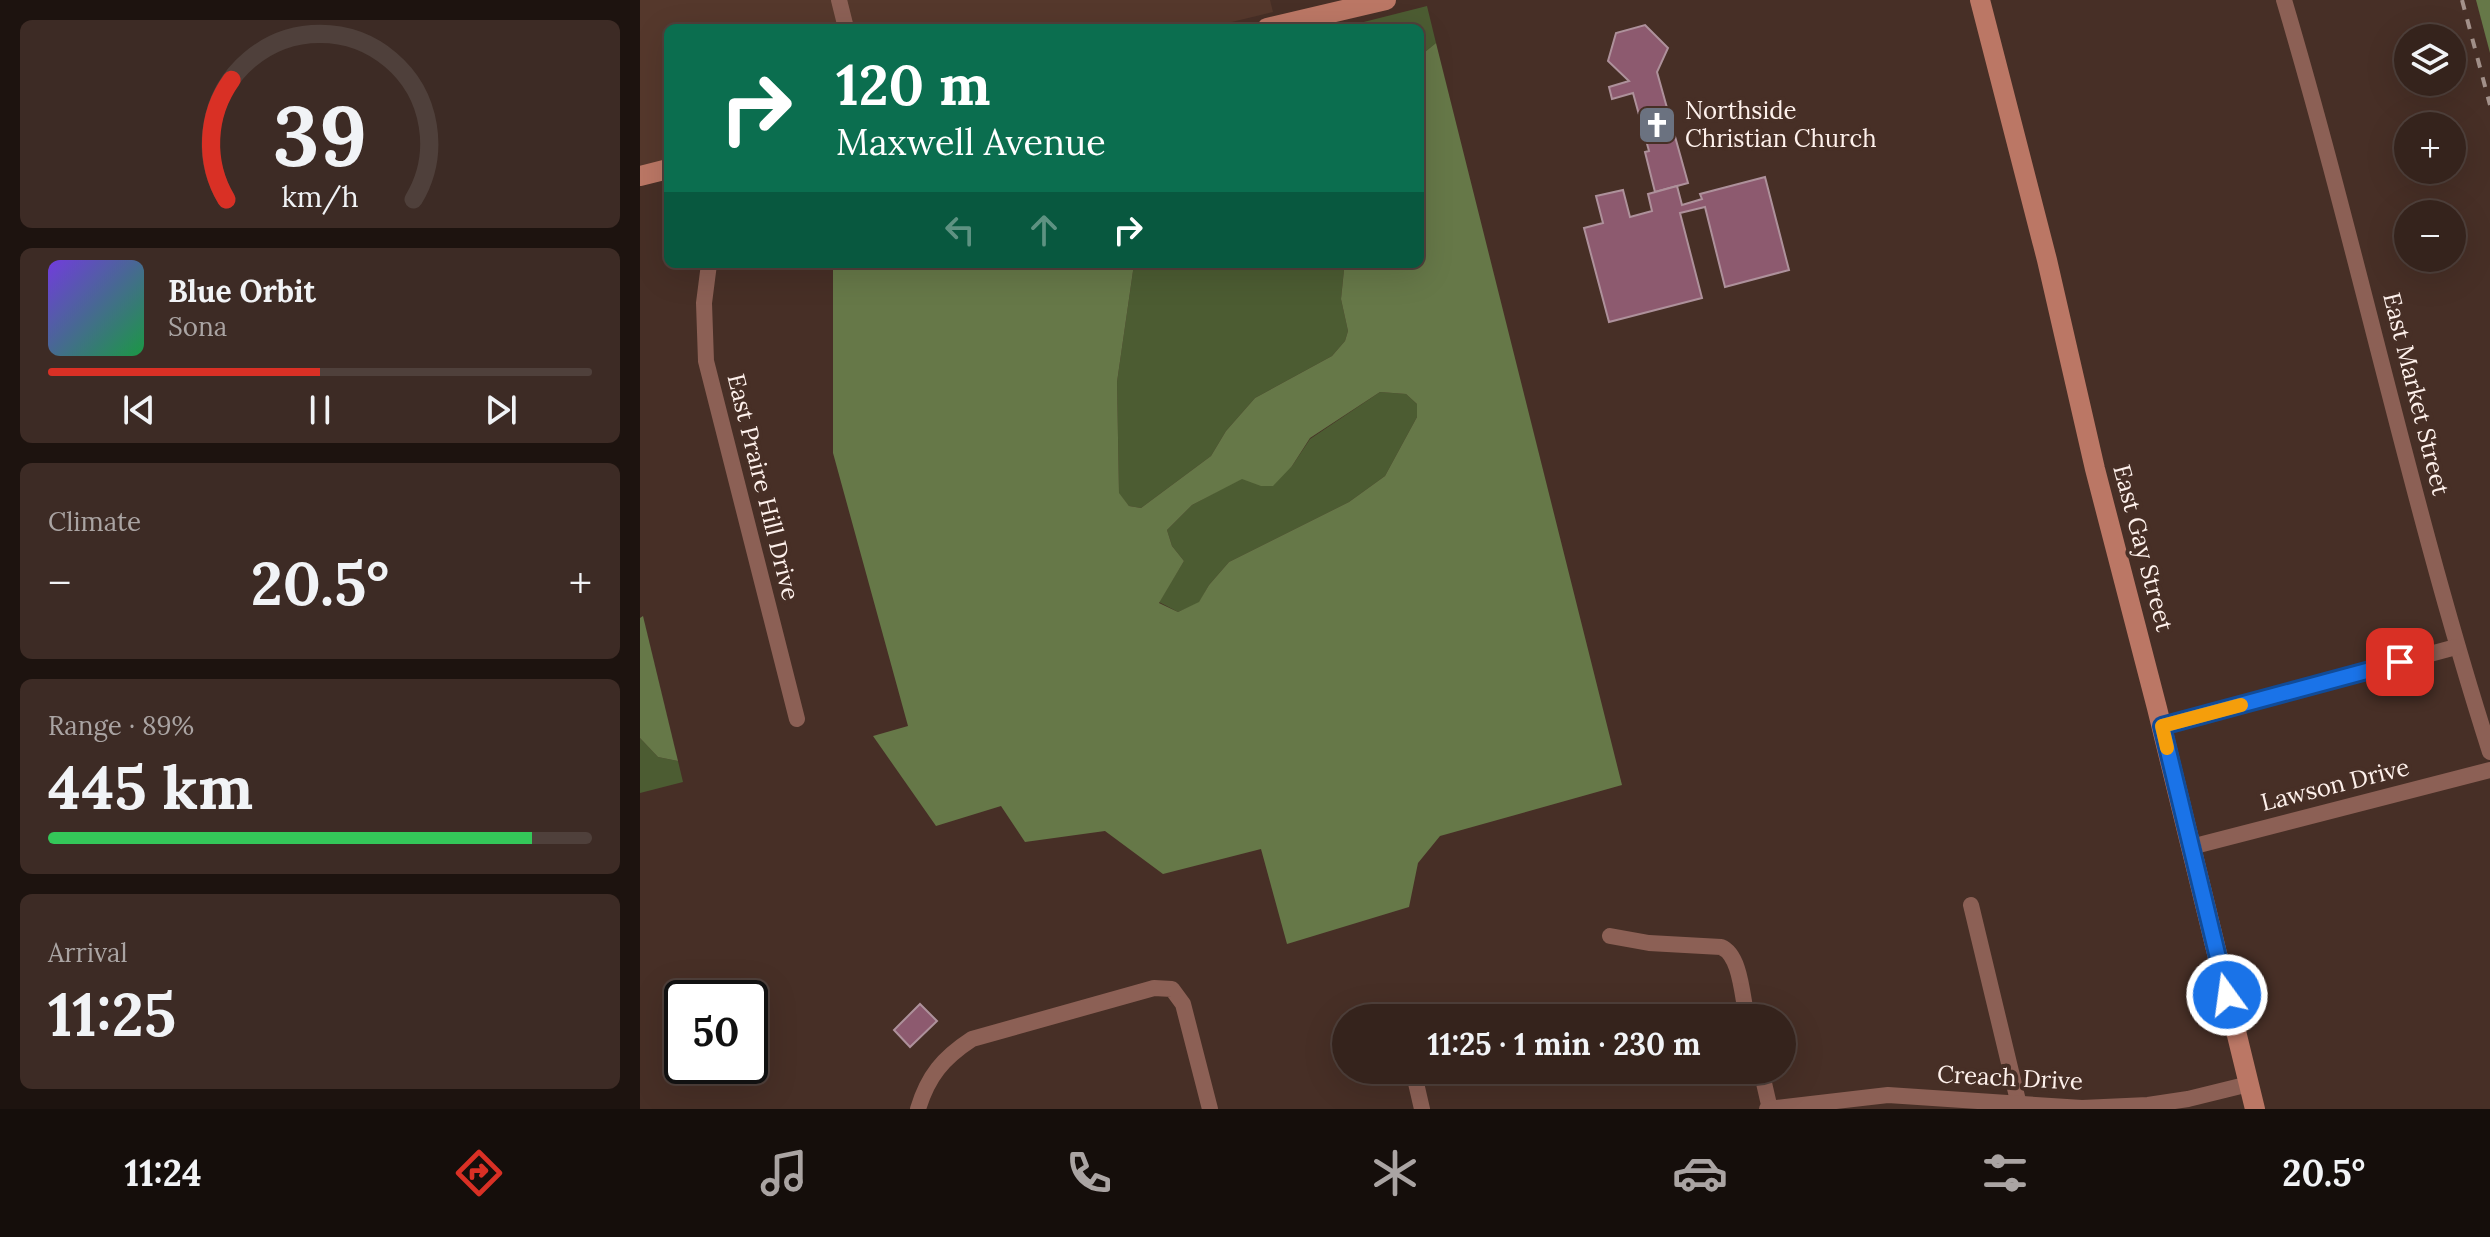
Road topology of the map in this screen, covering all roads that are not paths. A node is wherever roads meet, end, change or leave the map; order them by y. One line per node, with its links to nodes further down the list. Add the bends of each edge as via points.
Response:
1 (839, 0): 5 (street)
2 (1386, 0): 6 (main road)
3 (1980, 0): 12 (main road, East Gay Street)
4 (2284, 0): 10 (street, East Market Street)
5 (845, 24)
6 (1284, 24)
7 (664, 170): 8 (main road)
8 (640, 176)
9 (708, 268): 11 (street, East Praire Hill Drive, via 706,361)
10 (2456, 647): 12 (street); 13 (street, East Market Street)
11 (797, 719)
12 (2162, 726): 15 (main road, East Gay Street)
13 (2490, 752)
14 (2490, 770): 15 (street, Lawson Drive)
15 (2191, 847): 21 (main road, East Gay Street)
16 (1971, 905): 22 (street)
17 (1610, 936): 18 (street, via 1730,950)
18 (1744, 1004)
19 (1416, 1084): 25 (street)
20 (1764, 1084): 26 (street)
21 (2249, 1084): 22 (street, Creach Drive, via 2148,1105); 27 (main road, East Gay Street)
22 (2020, 1106): 26 (street, Creach Drive, via 1888,1095)
23 (918, 1109): 24 (street, via 930,1078 950,1053 972,1039 1154,988 1172,989 1183,1004)
24 (1210, 1109)
25 (1422, 1109)
26 (1769, 1109)
27 (2255, 1109)

